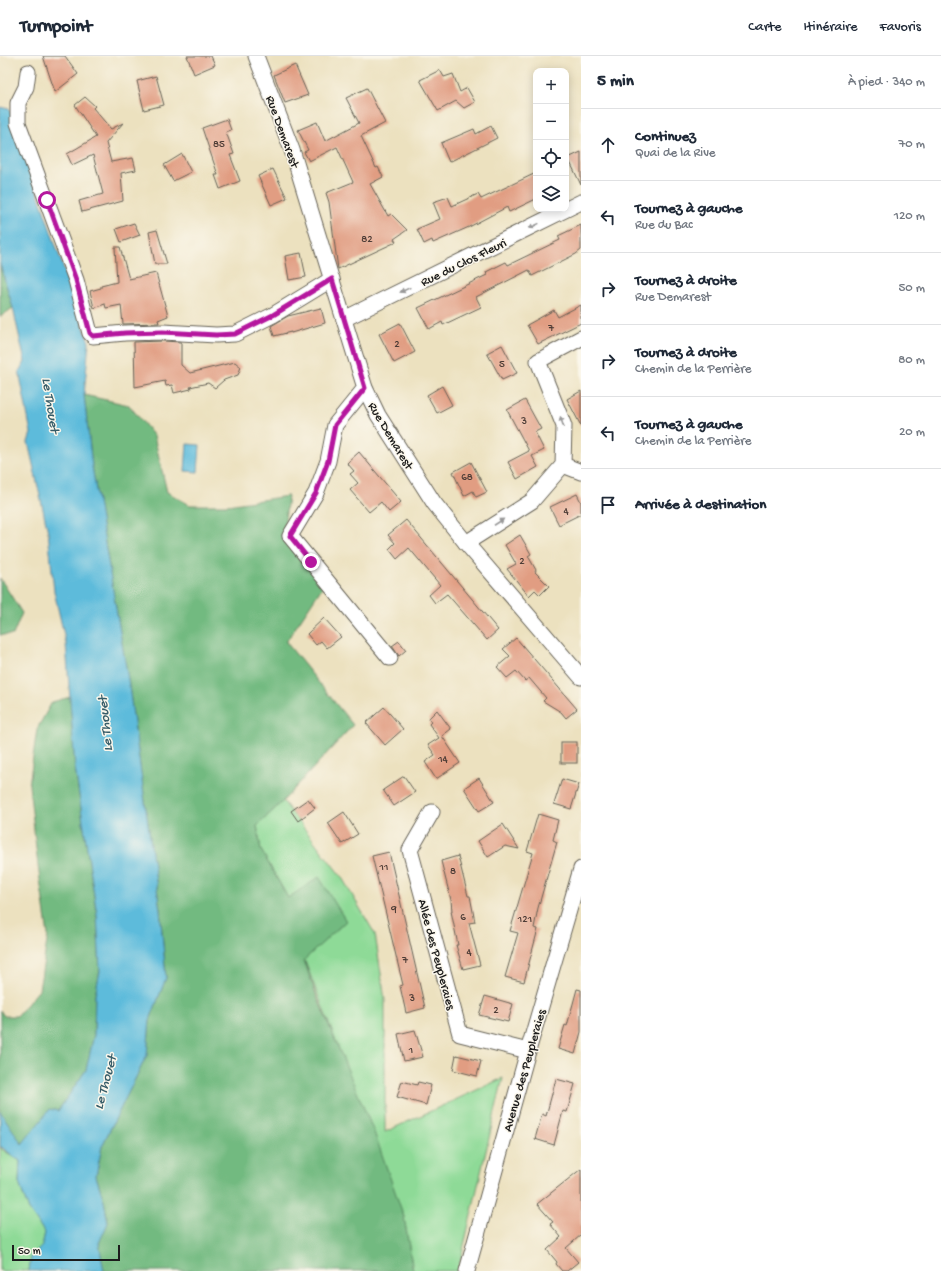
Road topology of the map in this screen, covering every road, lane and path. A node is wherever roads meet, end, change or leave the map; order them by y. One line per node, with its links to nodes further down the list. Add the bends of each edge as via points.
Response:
1 (256, 56): 4 (street, Rue Demarest, via 292,150)
2 (28, 72): 4 (street, via 26,87 18,103 18,123 76,280 93,336 163,332 235,334 273,315)
3 (581, 202): 5 (street, Rue du Clos Fleuri, one-way to 5)
4 (332, 279): 5 (street, Rue Demarest)
5 (344, 319): 7 (street, Rue Demarest)
6 (581, 338): 8 (street, one-way to 6, via 564,426 538,361)
7 (365, 388): 10 (street, Rue Demarest, via 378,415 434,503); 11 (street, via 335,425 328,461 316,493 290,536)
8 (563, 465): 9 (street); 10 (street, one-way to 8, via 532,501)
9 (581, 472)
10 (466, 544): 12 (street, Rue Demarest)
11 (390, 658)
12 (581, 677)
13 (432, 812): 15 (street, Allée des Peupleraies, via 410,850 460,1034)
14 (581, 869): 15 (street, Avenue des Peupleraies)
15 (528, 1051): 16 (street, Avenue des Peupleraies)
16 (467, 1271)

